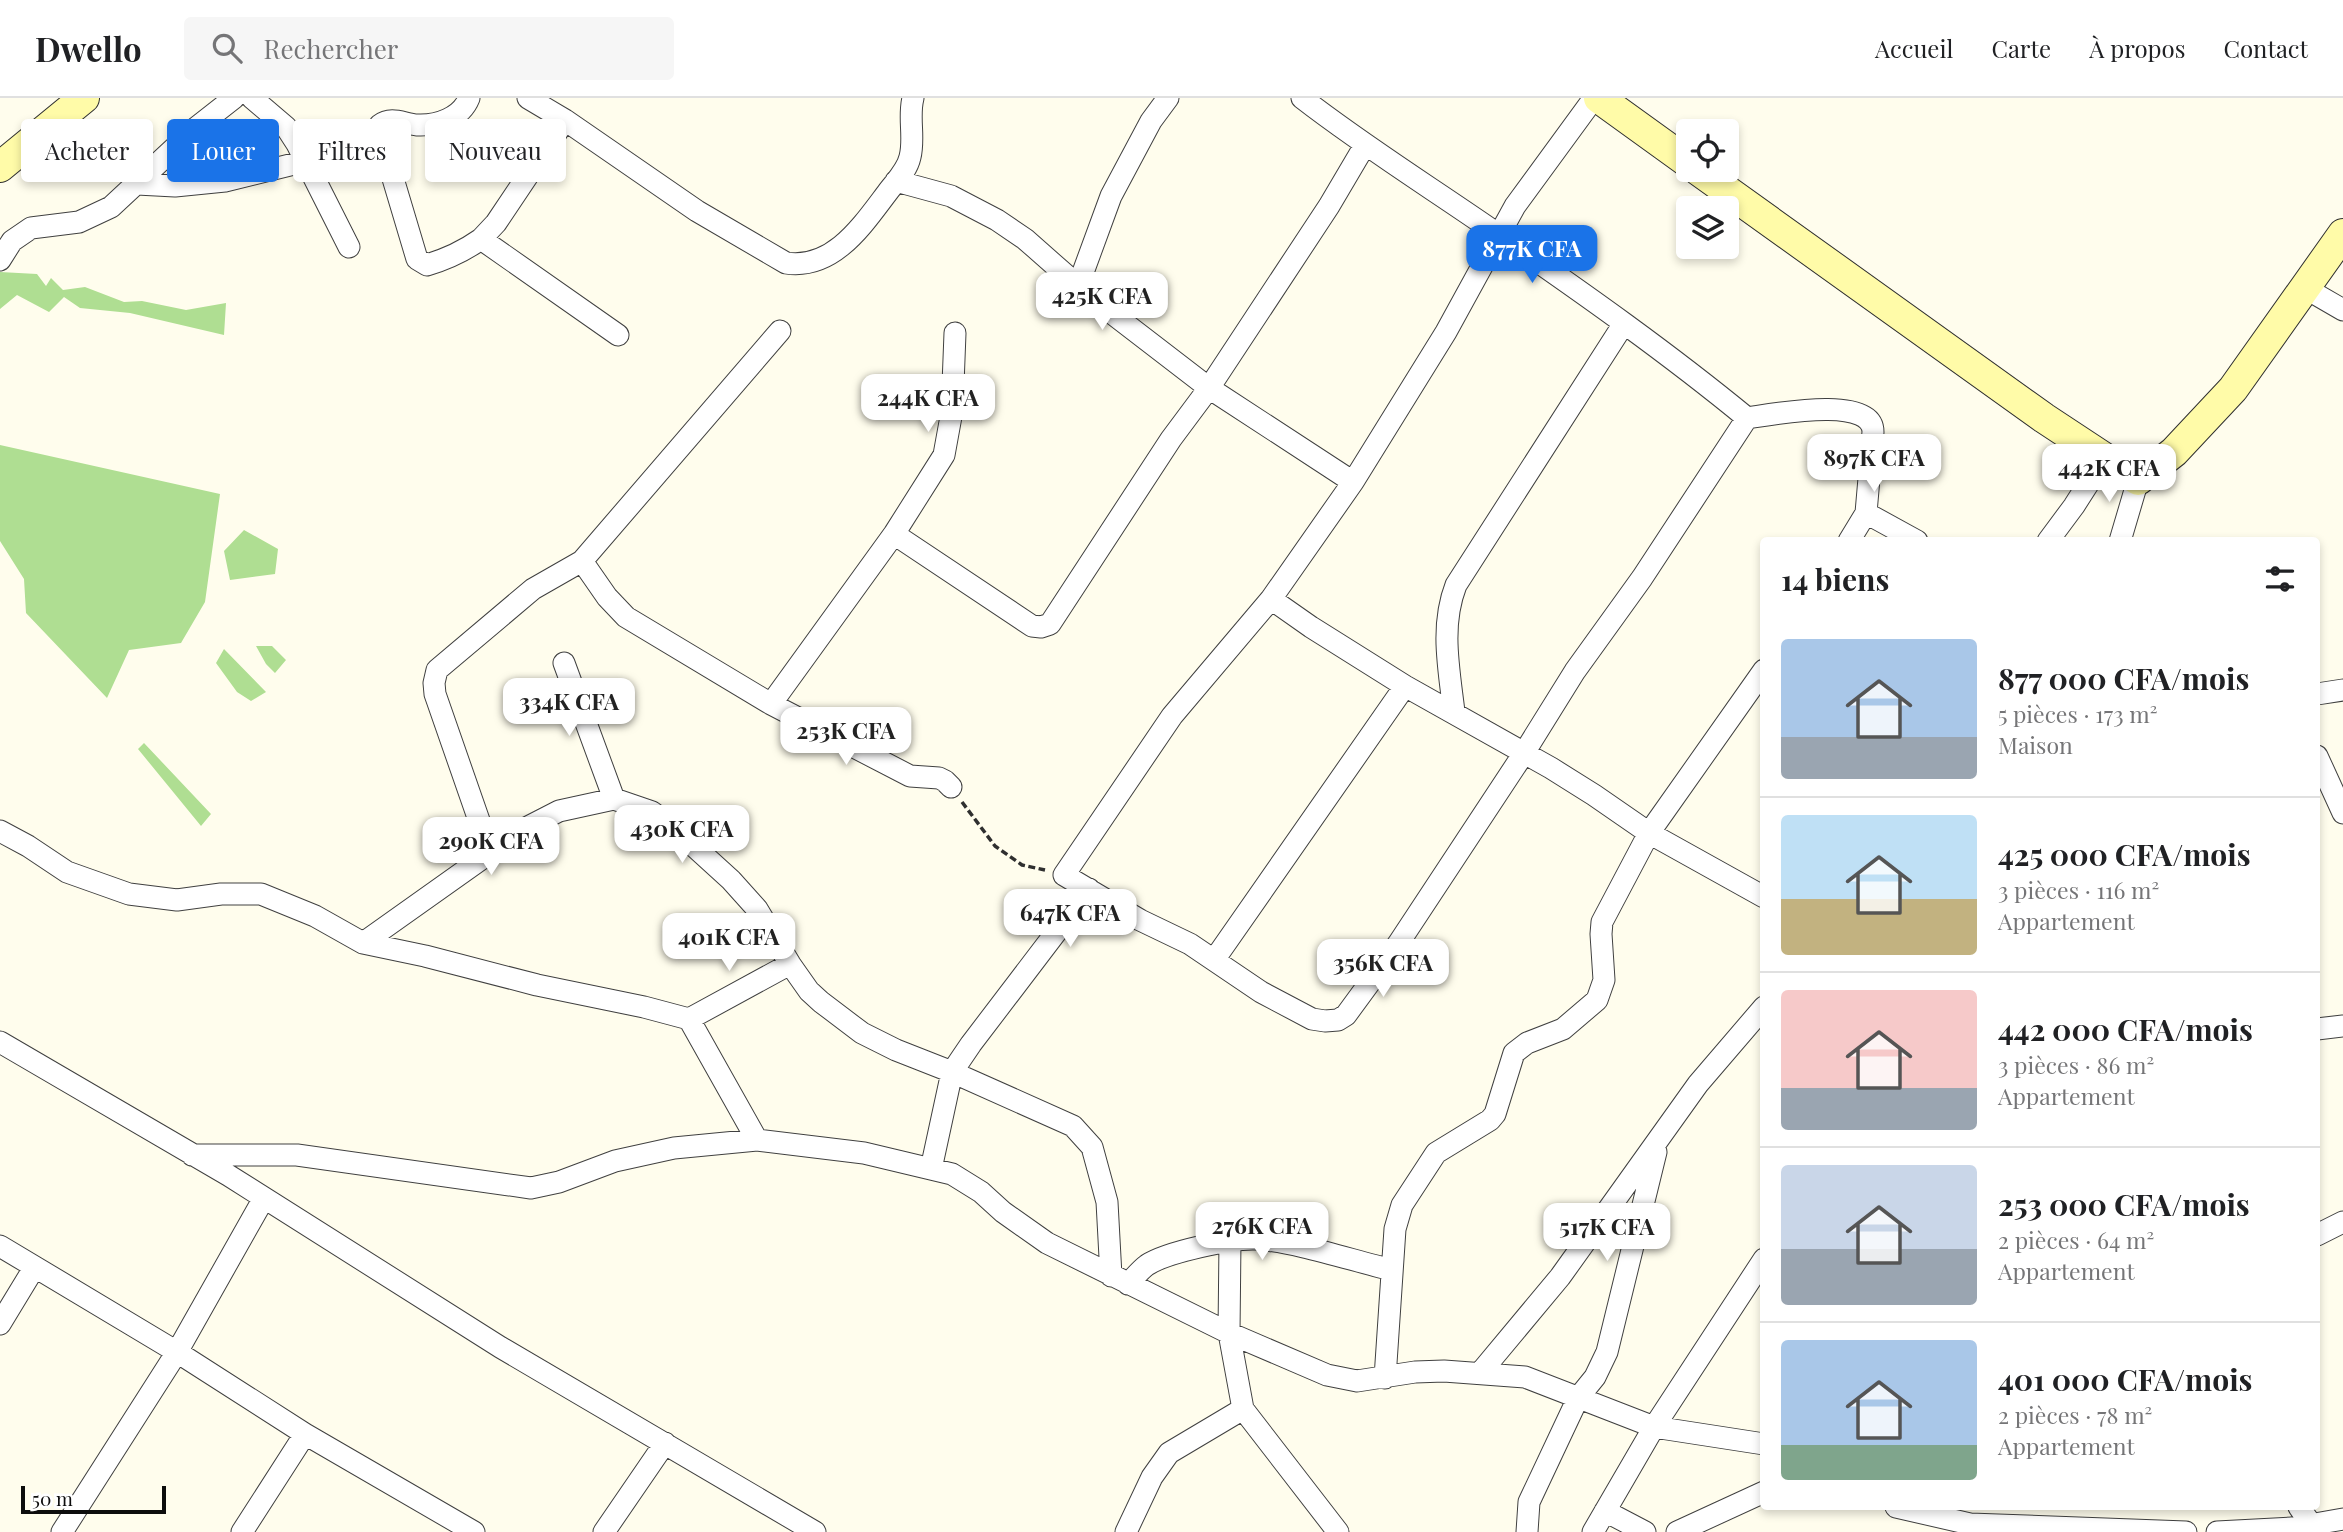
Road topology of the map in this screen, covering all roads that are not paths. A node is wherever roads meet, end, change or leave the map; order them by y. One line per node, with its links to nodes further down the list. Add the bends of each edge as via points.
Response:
1 (84, 98): 16 (street)
2 (234, 98): 21 (street)
3 (252, 98): 12 (street)
4 (469, 98): 24 (street, via 453,118 417,125 390,120 379,129 417,259 427,265 456,255)
5 (528, 98): 10 (street)
6 (913, 98): 17 (street, via 910,157)
7 (1168, 98): 27 (street, via 1111,196)
8 (1302, 98): 13 (street)
9 (1596, 98): 14 (street); 22 (street)
10 (563, 119)
11 (566, 121): 17 (street, via 697,211 786,263 817,261 844,244)
12 (293, 139)
13 (1366, 145): 22 (street); 34 (street)
14 (1676, 154)
15 (293, 164): 21 (street, via 225,181)
16 (0, 167)
17 (896, 181): 27 (street, via 977,208 1026,239)
18 (316, 182): 25 (street)
19 (523, 182): 24 (street)
20 (1715, 182): 36 (street)
21 (137, 184): 26 (street, via 111,207 79,222 31,228 12,241)
22 (1498, 234): 30 (street); 38 (street, via 1446,332)
23 (2343, 234): 28 (street)
24 (481, 239): 33 (street)
25 (349, 247)
26 (0, 260)
27 (1078, 286): 34 (street)
28 (2305, 288): 29 (street); 37 (street, via 2225,399 2174,452)
29 (2343, 310)
30 (1623, 325): 35 (street); 53 (street, via 1456,585 1446,624)
31 (780, 331): 45 (street)
32 (955, 333): 40 (street, via 946,449)
33 (618, 335)
34 (1209, 388): 38 (street); 40 (street, via 1050,624 1032,626)
35 (1747, 418): 39 (street, via 1832,409 1850,411 1870,421); 54 (street)
36 (2104, 459): 37 (street); 43 (street)
37 (2137, 480): 44 (street)
38 (1353, 482): 46 (street)
39 (1866, 513): 41 (street); 42 (street)
40 (894, 534): 52 (street)
41 (1851, 537)
42 (1910, 537)
43 (2051, 537)
44 (2124, 537)
45 (582, 561): 52 (street, via 626,617); 61 (street, via 533,589 437,670 435,694)
46 (1271, 599): 49 (street); 62 (street, via 1172,716 1064,875)
47 (564, 663): 57 (street)
48 (1760, 676): 60 (street)
49 (1405, 686): 53 (street); 65 (street)
50 (2343, 691): 51 (street)
51 (2320, 694)
52 (771, 704): 56 (street, via 910,776 939,778)
53 (1454, 712): 54 (street)
54 (1524, 753): 60 (street); 65 (street, via 1346,1015 1338,1020 1312,1020)
55 (2320, 762): 58 (street)
56 (951, 787)
57 (614, 799): 61 (street, via 559,811); 66 (street, via 652,812 731,880 757,909)
58 (2343, 813)
59 (0, 831): 64 (street, via 67,872 129,894 177,900 261,894)
60 (1649, 833): 63 (street); 84 (street, via 1602,922 1604,980 1597,1000 1563,1029 1527,1042 1514,1053 1490,1120 1436,1153 1402,1205)
61 (490, 852): 64 (street)
62 (1089, 889): 65 (street); 72 (street)
63 (1760, 895)
64 (363, 943): 68 (street)
65 (1214, 961)
66 (790, 964): 68 (street); 72 (street, via 809,991 862,1033)
67 (1760, 1012): 74 (street, via 1698,1084)
68 (689, 1020): 73 (street)
69 (2343, 1026): 70 (street)
70 (2320, 1030)
71 (0, 1042): 75 (street)
72 (952, 1072): 76 (street); 85 (street, via 1073,1126 1092,1147)
73 (757, 1140): 75 (street, via 674,1148 531,1188 297,1155); 76 (street, via 864,1153)
74 (1658, 1140): 89 (street, via 1560,1277); 91 (street, via 1608,1352)
75 (192, 1155): 77 (street)
76 (931, 1169): 85 (street, via 952,1174 1046,1243)
77 (264, 1198): 88 (street); 95 (street, via 500,1347)
78 (2343, 1222): 79 (street)
79 (2320, 1234)
80 (1230, 1241): 84 (street, via 1256,1239); 85 (street, via 1169,1255); 87 (street)
81 (0, 1247): 83 (street)
82 (1760, 1265): 93 (street)
83 (34, 1268): 86 (street); 88 (street)
84 (1392, 1270): 90 (street)
85 (1120, 1280): 87 (street)
86 (0, 1324)
87 (1229, 1333): 90 (street, via 1327,1375 1357,1381); 92 (street)
88 (177, 1352): 94 (street); 103 (street)
89 (1480, 1373): 90 (street, via 1415,1372); 91 (street, via 1525,1377)
90 (1385, 1378)
91 (1578, 1398): 93 (street); 110 (street, via 1529,1502)
92 (1242, 1409): 108 (street, via 1169,1453 1152,1476); 109 (street)
93 (1654, 1427): 96 (street); 99 (street)
94 (305, 1434): 104 (street); 105 (street)
95 (665, 1443): 106 (street); 107 (street)
96 (1760, 1443)
97 (1760, 1494): 113 (street)
98 (1907, 1510): 102 (street)
99 (1605, 1511): 111 (street); 112 (street)
100 (2299, 1523): 101 (street); 115 (street)
101 (2338, 1524)
102 (1970, 1528): 114 (street)
103 (62, 1532)
104 (242, 1532)
105 (474, 1532)
106 (604, 1532)
107 (816, 1532)
108 (1126, 1532)
109 (1338, 1532)
110 (1527, 1532)
111 (1592, 1532)
112 (1645, 1532)
113 (1677, 1532)
114 (2186, 1532)
115 (2217, 1532)

